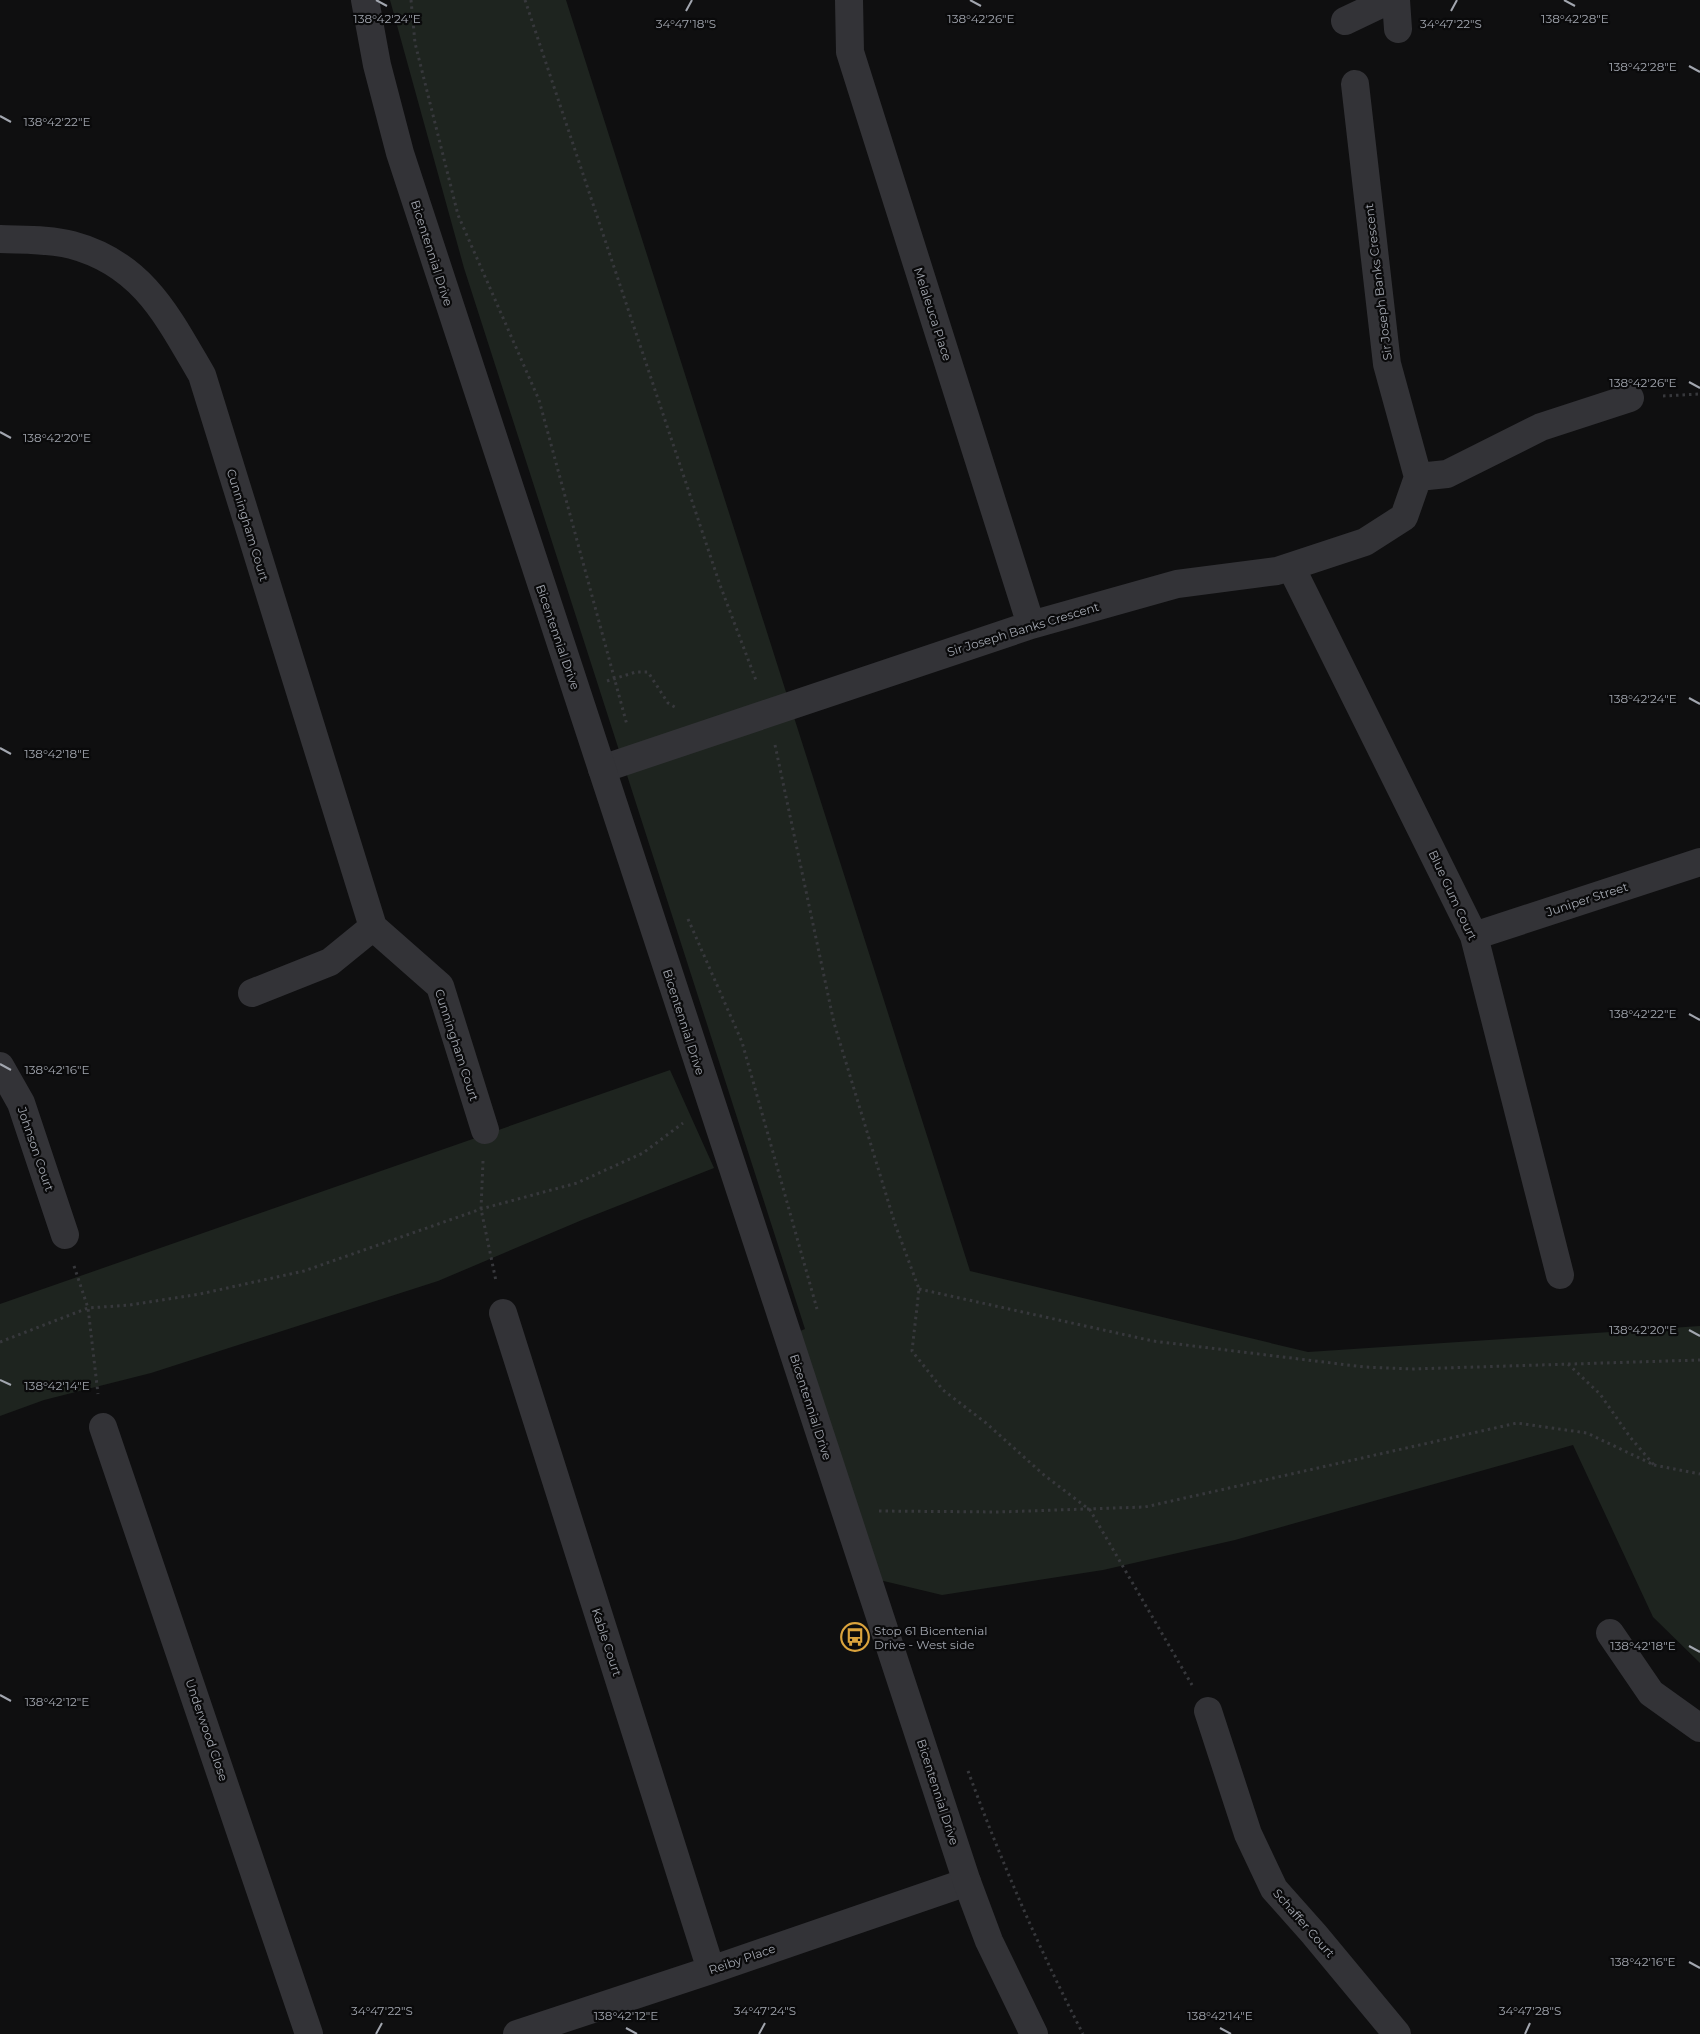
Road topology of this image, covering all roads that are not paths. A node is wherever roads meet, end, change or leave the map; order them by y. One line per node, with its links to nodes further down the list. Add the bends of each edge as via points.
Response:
1 (365, 0): 13 (street, Bicentennial Drive, via 377,66 400,153)
2 (849, 0): 12 (street, Melaleuca Place, via 850,52)
3 (1389, 0): 5 (street)
4 (1396, 0): 6 (street)
5 (1345, 21)
6 (1398, 29)
7 (1355, 84): 10 (street, Sir Joseph Banks Crescent, via 1387,364)
8 (0, 238): 15 (street, Cunningham Court, via 71,244 116,262 161,304 202,375)
9 (1630, 398): 10 (street, via 1541,428 1447,474)
10 (1418, 477): 11 (street, Sir Joseph Banks Crescent, via 1404,516 1365,542)
11 (1291, 566): 12 (street, Sir Joseph Banks Crescent, via 1277,571 1177,584); 16 (street, Blue Gum Court)
12 (1031, 625): 13 (street, Sir Joseph Banks Crescent)
13 (602, 769): 27 (street, Bicentennial Drive)
14 (1700, 862): 16 (street, Juniper Street)
15 (374, 927): 17 (street, via 330,962); 19 (street, Cunningham Court, via 440,986)
16 (1474, 936): 21 (street, Blue Gum Court)
17 (252, 993)
18 (0, 1066): 20 (street, Johnson Court, via 21,1103)
19 (485, 1130)
20 (65, 1235)
21 (1560, 1275)
22 (503, 1313): 28 (street, Kable Court)
23 (103, 1427): 29 (street, Underwood Close)
24 (1610, 1633): 26 (street, via 1651,1693)
25 (1208, 1711): 32 (street, Schaffer Court, via 1248,1834 1274,1889)
26 (1700, 1728)
27 (967, 1882): 28 (street, Reiby Place); 31 (street, Bicentennial Drive, via 989,1941)
28 (710, 1970): 30 (street, Reiby Place)
29 (309, 2034)
30 (516, 2034)
31 (1034, 2034)
32 (1397, 2034)

